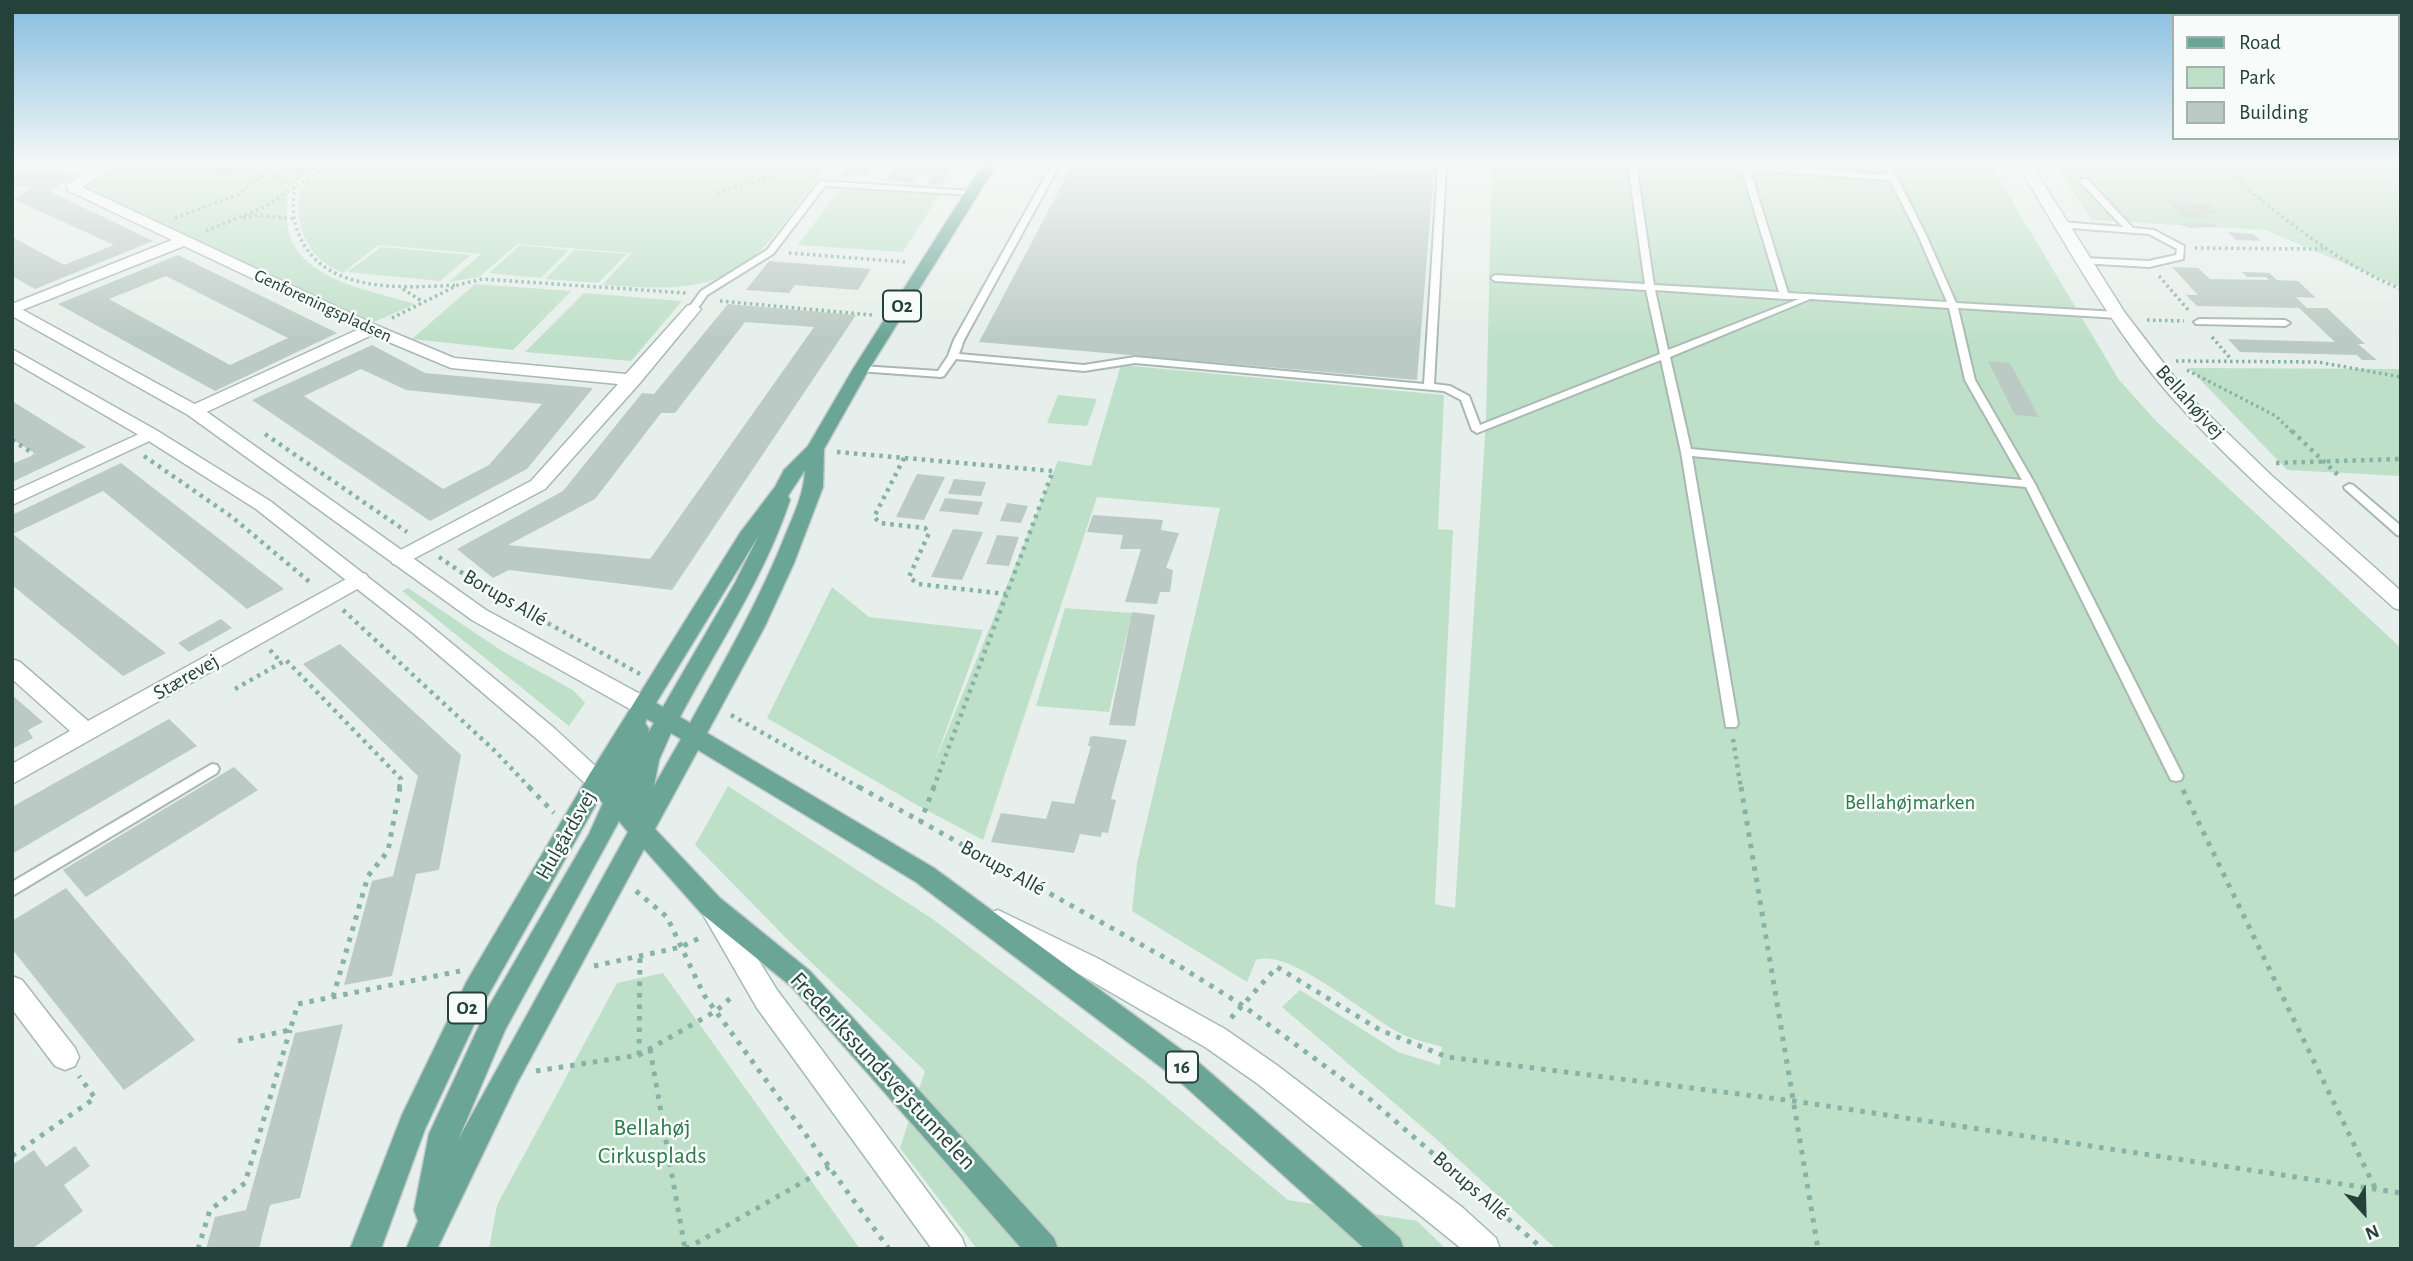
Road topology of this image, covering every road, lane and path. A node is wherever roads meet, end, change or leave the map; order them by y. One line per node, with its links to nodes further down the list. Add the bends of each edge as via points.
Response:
1 (146, 223): 16 (street, Genforeningspladsen)
2 (161, 223): 16 (path)
3 (227, 223): 14 (path)
4 (295, 223): 26 (path, via 298,239 321,266 342,278)
5 (792, 223): 21 (lane)
6 (953, 223): 23 (main road, O2)
7 (1023, 223): 44 (lane)
8 (1439, 223): 50 (lane)
9 (1640, 223): 27 (lane)
10 (1762, 223): 30 (lane)
11 (1916, 223): 33 (lane)
12 (2123, 223): 17 (lane)
13 (2290, 223): 20 (path)
14 (222, 224): 18 (path)
15 (2061, 225): 17 (lane); 22 (street, Bellahøjvej)
16 (153, 226): 18 (street, Genforeningspladsen)
17 (2130, 230): 19 (lane, via 2151,232)
18 (183, 241): 34 (street, Borups Allé); 41 (street, Genforeningspladsen)
19 (2181, 248): 20 (path); 22 (lane, via 2180,257 2149,264)
20 (2324, 249): 28 (path, via 2378,281)
21 (770, 252): 23 (path); 29 (lane)
22 (2084, 261): 36 (street, Bellahøjvej)
23 (928, 263): 37 (main road, O2)
24 (1495, 278): 27 (lane)
25 (458, 285): 26 (path); 29 (path, via 482,279); 32 (path)
26 (402, 289): 32 (path)
27 (1650, 289): 30 (lane); 43 (lane)
28 (2401, 289)
29 (704, 293): 35 (lane)
30 (1785, 296): 31 (lane)
31 (1810, 298): 33 (lane); 43 (lane)
32 (423, 303): 41 (path)
33 (1953, 306): 36 (lane); 63 (lane, via 1970,380)
34 (13, 309): 51 (street, Borups Allé)
35 (693, 309): 37 (path, via 718,301); 49 (street)
36 (2118, 315): 46 (street, Bellahøjvej)
37 (895, 317): 47 (main road, O2)
38 (2151, 321): 39 (path)
39 (2199, 322): 40 (lane)
40 (2284, 323)
41 (372, 329): 49 (street, Genforeningspladsen, via 451,363); 51 (street)
42 (12, 354): 53 (street)
43 (1666, 355): 50 (lane, via 1477,430 1465,398 1446,388); 57 (lane)
44 (953, 356): 47 (lane, via 941,374); 50 (lane, via 1084,368 1135,360)
45 (2176, 361): 46 (path); 48 (path, via 2329,363); 61 (path, via 2206,382 2276,416)
46 (2154, 362): 62 (street, Bellahøjvej, via 2182,399)
47 (861, 369): 56 (main road, O2)
48 (2401, 377)
49 (633, 380): 68 (street, via 538,485)
50 (1429, 387)
51 (194, 411): 69 (street, Borups Allé)
52 (256, 428): 68 (path, Borups Allé)
53 (150, 433): 55 (street); 70 (street, via 263,505)
54 (12, 440): 58 (path)
55 (127, 445): 66 (street); 72 (path, via 232,517)
56 (815, 449): 59 (path); 65 (main road, O2, via 791,474); 77 (main road, O2, via 814,487 784,563)
57 (1686, 452): 63 (lane); 80 (lane)
58 (34, 454)
59 (904, 458): 71 (path, via 874,517 880,523 925,528 929,533 909,577 918,584); 71 (path, via 1053,471)
60 (2401, 459): 61 (path)
61 (2322, 461): 62 (path); 64 (path)
62 (2248, 464): 73 (street, Bellahøjvej)
63 (2029, 484): 85 (lane)
64 (2350, 487): 67 (lane)
65 (784, 489): 75 (main road, O2, via 750,533); 79 (main road, via 771,534 753,570)
66 (12, 499)
67 (2401, 532)
68 (425, 546): 69 (street); 75 (path, Borups Allé, via 517,607)
69 (400, 559): 78 (street, Borups Allé, via 479,615)
70 (359, 579): 72 (street, Stærevej); 86 (street, via 547,734)
71 (1006, 594): 87 (path)
72 (333, 602): 81 (street, Stærevej); 88 (path, via 495,751)
73 (2401, 603)
74 (12, 667): 81 (street)
75 (659, 682): 78 (main road, O2)
76 (235, 689): 100 (path, via 286,660 401,779 388,851 368,876)
77 (711, 705): 82 (main road, O2); 87 (path, Borups Allé)
78 (645, 707): 79 (main road, Borups Allé / 16); 86 (main road)
79 (667, 721): 82 (main road, Borups Allé / 16); 89 (main road, via 644,770)
80 (1731, 724): 110 (path)
81 (87, 733): 84 (street, Stærevej)
82 (694, 736): 89 (main road, O2); 92 (main road, Borups Allé / 16, via 925,874)
83 (212, 769): 91 (lane)
84 (12, 775)
85 (2176, 776): 113 (path)
86 (607, 791): 88 (main road, Hulgårdsvej / O2); 89 (main road); 115 (main road, via 600,837 495,1022 444,1133)
87 (919, 823): 101 (path, Borups Allé)
88 (569, 830): 96 (main road, Hulgårdsvej / O2)
89 (643, 831): 90 (main road, O2); 93 (main road)
90 (617, 877): 94 (path, via 667,917); 97 (main road, O2)
91 (12, 890)
92 (962, 902): 104 (street, Borups Allé); 122 (main road, 16, via 1188,1071)
93 (717, 917): 94 (path); 98 (street); 121 (main road, Frederikssundsvejstunnelen, via 801,979)
94 (681, 947): 95 (path); 102 (path)
95 (640, 956): 97 (path); 107 (path)
96 (492, 964): 100 (path); 117 (main road, Hulgårdsvej / O2, via 412,1125)
97 (563, 971): 109 (main road, O2)
98 (754, 977): 102 (path); 120 (street)
99 (12, 989): 108 (street)
100 (333, 997): 103 (path, via 298,1004)
101 (1242, 1005): 104 (path); 110 (path, via 1277,967 1371,1025 1447,1057); 124 (path, Borups Allé, via 1371,1100)
102 (716, 1011): 106 (path); 112 (path)
103 (290, 1030): 105 (path); 116 (path, via 246,1183 210,1210)
104 (1215, 1038): 123 (street, Borups Allé)
105 (238, 1041)
106 (650, 1049): 107 (path); 118 (path)
107 (639, 1055): 109 (path)
108 (65, 1057): 111 (path, via 95,1098)
109 (506, 1076): 115 (main road, O2)
110 (1794, 1101): 113 (path); 125 (path)
111 (12, 1156)
112 (829, 1167): 118 (path); 119 (path)
113 (2375, 1189): 114 (path)
114 (2401, 1193)
115 (422, 1248)
116 (198, 1249)
117 (365, 1249)
118 (686, 1249)
119 (889, 1249)
120 (951, 1249)
121 (1043, 1249)
122 (1390, 1249)
123 (1485, 1249)
124 (1543, 1249)
125 (1818, 1249)

